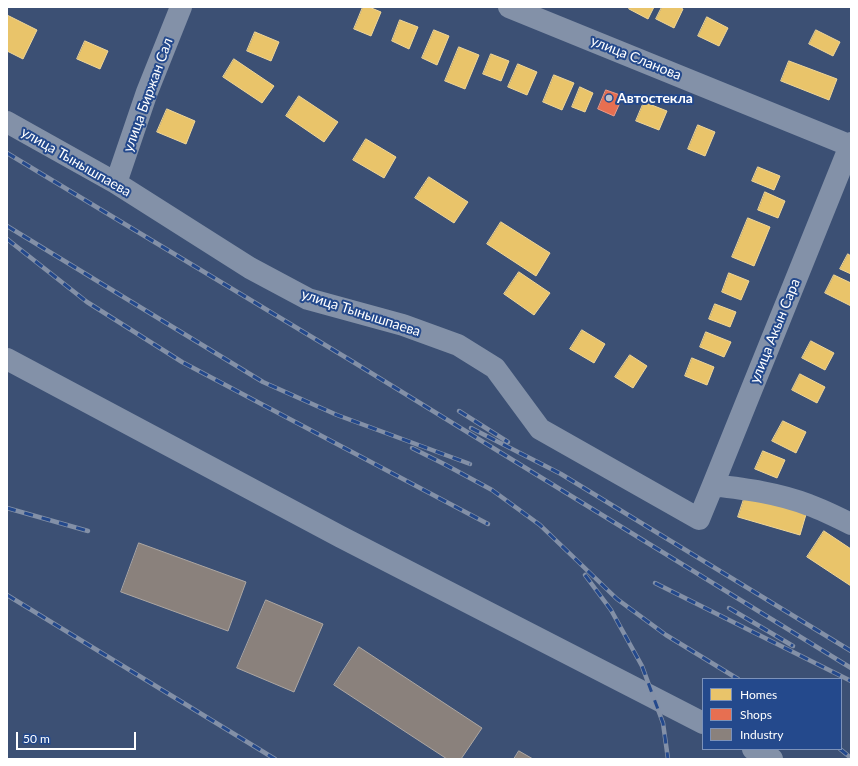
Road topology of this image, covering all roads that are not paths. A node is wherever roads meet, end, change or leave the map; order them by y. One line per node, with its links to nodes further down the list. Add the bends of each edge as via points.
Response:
1 (181, 7): 5 (street, улица Биржан Сал, via 147,92)
2 (509, 7): 4 (street, улица Сланова)
3 (7, 122): 5 (street, улица Тынышпаева)
4 (851, 145): 7 (street, улица Акын Сара)
5 (116, 183): 8 (street, улица Тынышпаева, via 250,268 308,299 402,324 458,345 495,368 540,430)
6 (7, 359): 10 (street, via 340,537)
7 (713, 485): 8 (street, улица Акын Сара); 9 (street, via 785,498 809,505)
8 (698, 519)
9 (851, 524)
10 (702, 722)
11 (755, 750): 12 (street)
12 (772, 759)

